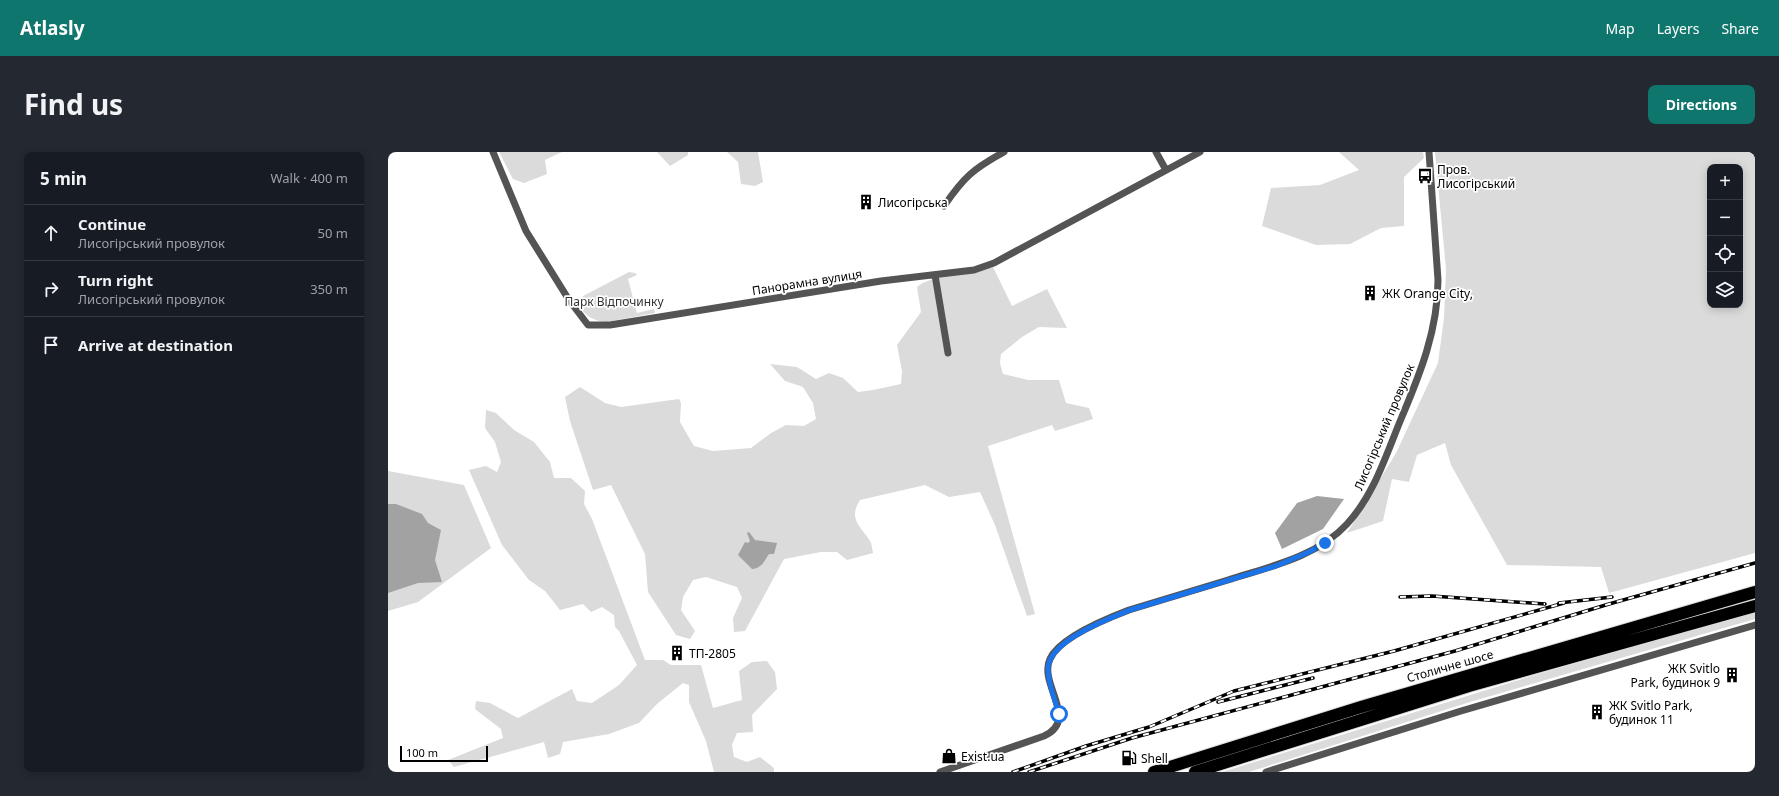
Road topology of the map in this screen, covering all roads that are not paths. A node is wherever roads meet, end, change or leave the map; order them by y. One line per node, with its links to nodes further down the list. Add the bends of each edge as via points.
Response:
1 (493, 152): 8 (street, Панорамна вулиця, via 526,231 564,294 588,325 610,325)
2 (1004, 152): 7 (street, via 965,177)
3 (1156, 152): 6 (street)
4 (1200, 152): 6 (street, Панорамна вулиця)
5 (1429, 152): 13 (street, Лисогірський провулок, via 1438,280 1432,338 1418,379 1372,487 1361,506 1339,532 1309,552 1276,566 1130,610 1110,618 1064,644 1053,654 1048,669 1059,714 1053,731)
6 (1166, 170): 8 (street, Панорамна вулиця, via 994,263 974,270)
7 (944, 206)
8 (935, 275): 9 (street)
9 (948, 353)
10 (1755, 592): 14 (highway, Столичне шосе, via 1361,707)
11 (1755, 606): 15 (highway, Столичне шосе, via 1462,689)
12 (1755, 625): 16 (street, via 1461,711)
13 (940, 772)
14 (1154, 772)
15 (1195, 772)
16 (1266, 772)

